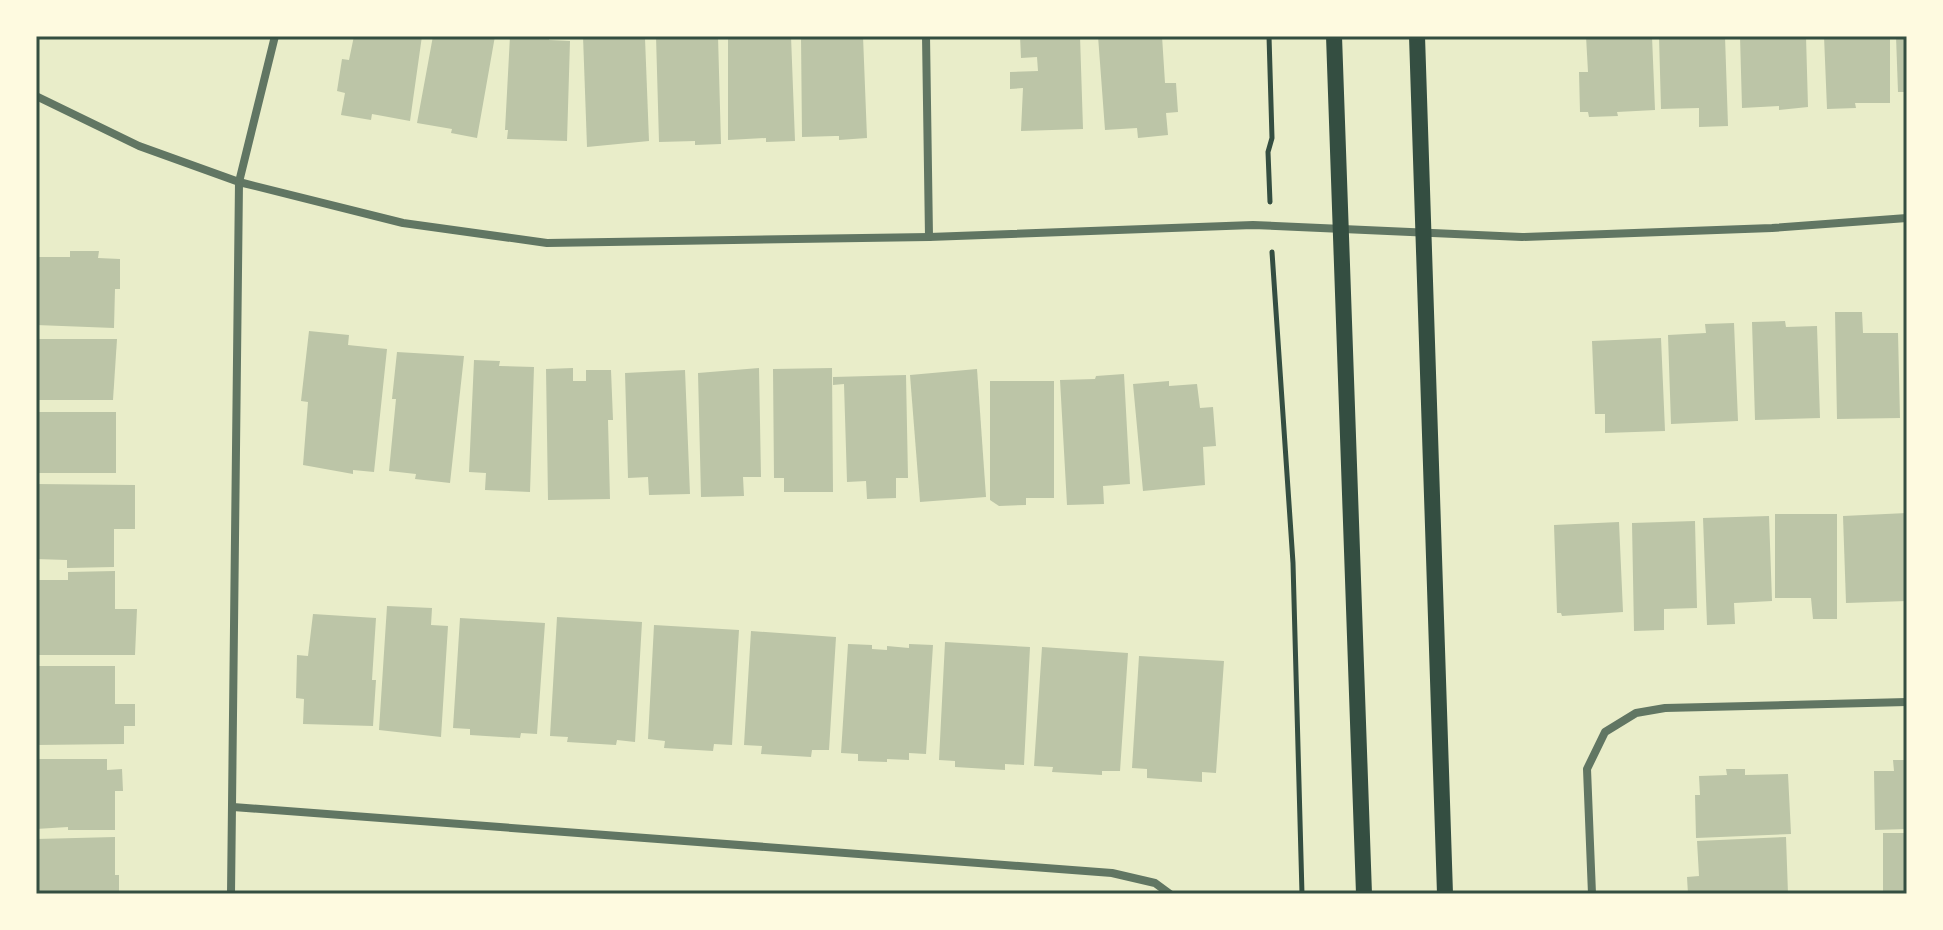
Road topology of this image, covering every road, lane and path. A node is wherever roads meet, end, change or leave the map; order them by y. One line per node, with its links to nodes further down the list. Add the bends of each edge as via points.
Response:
1 (275, 36): 8 (street)
2 (926, 36): 12 (street)
3 (1269, 36): 7 (path)
4 (1334, 36): 10 (main road)
5 (1417, 36): 11 (main road)
6 (36, 96): 8 (street, via 139,146)
7 (1268, 152)
8 (239, 182): 12 (street, via 403,223 547,243); 15 (street)
9 (1907, 218): 11 (street, via 1537,237)
10 (1340, 229): 11 (street); 12 (street, via 1253,225); 19 (main road)
11 (1424, 233): 20 (main road)
12 (929, 237)
13 (1274, 305): 18 (path, via 1293,563)
14 (1907, 702): 21 (street, via 1665,708 1627,718 1605,732 1587,769)
15 (233, 807): 16 (street); 17 (street, via 1112,873 1155,883)
16 (231, 894)
17 (1170, 894)
18 (1302, 894)
19 (1364, 894)
20 (1445, 894)
21 (1592, 894)

